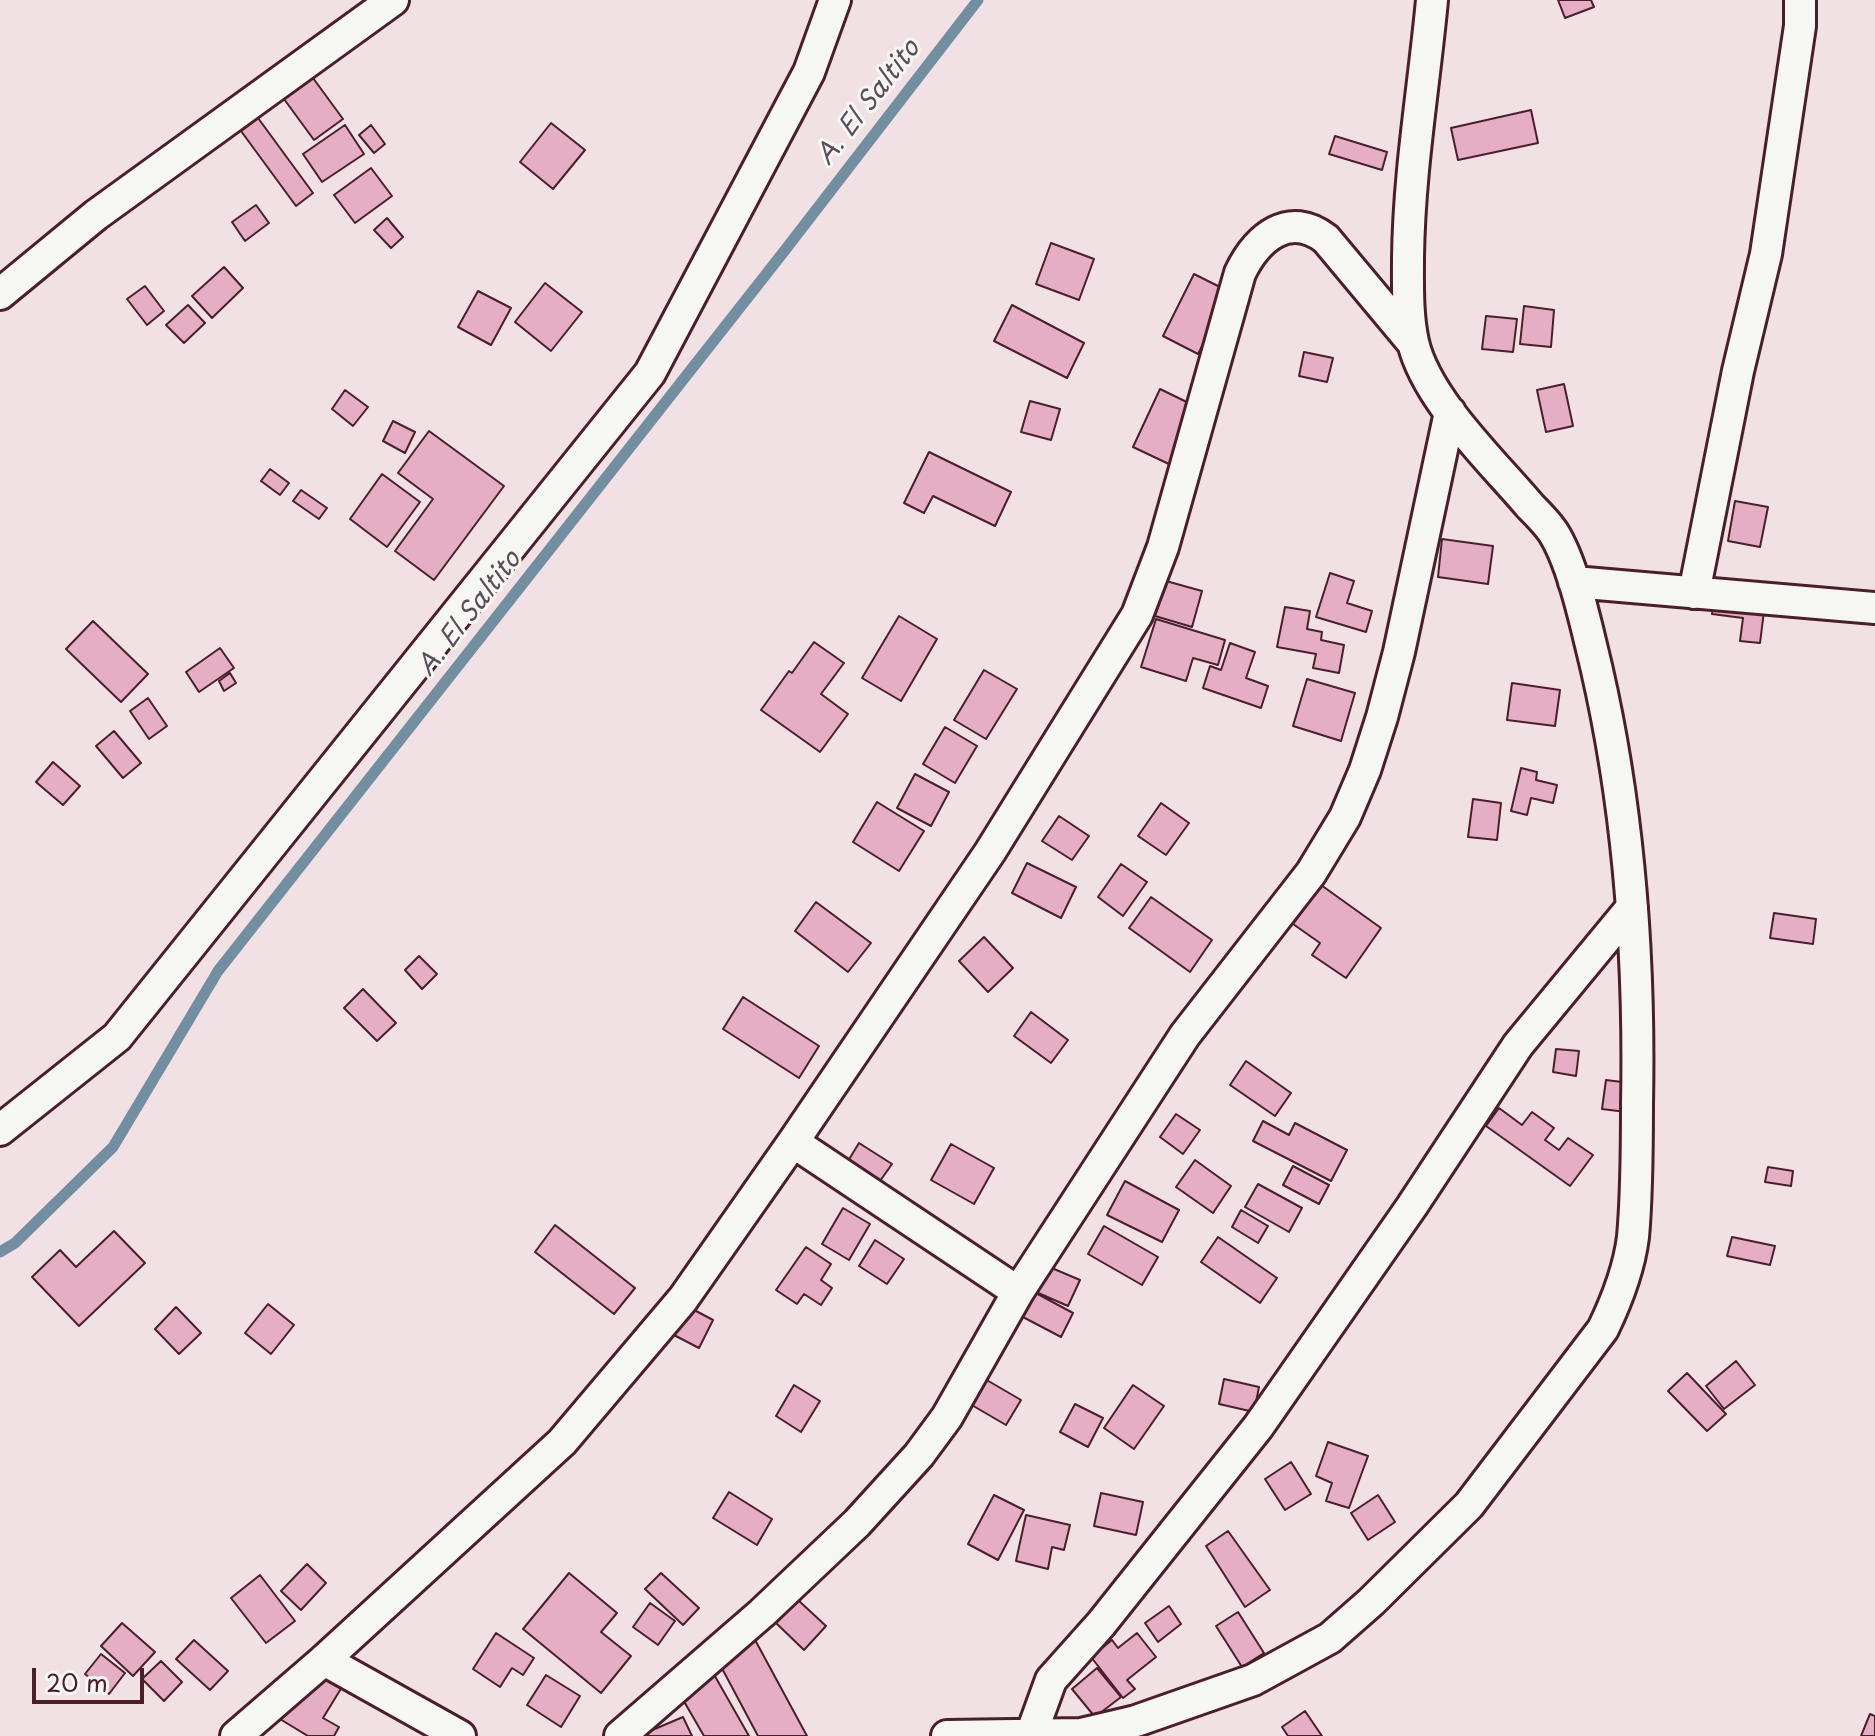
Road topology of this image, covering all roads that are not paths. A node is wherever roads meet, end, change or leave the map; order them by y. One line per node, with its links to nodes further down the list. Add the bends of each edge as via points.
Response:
1 (393, 0): 7 (street, via 96,215)
2 (835, 0): 6 (street)
3 (856, 0): 6 (street)
4 (1432, 0): 8 (street, via 1409,228)
5 (1800, 0): 11 (street, via 1799,40 1766,254)
6 (809, 72): 14 (street, via 650,373 117,1037)
7 (0, 294)
8 (1413, 344): 9 (street); 15 (street, via 1316,231 1295,225 1280,230 1248,256 1163,547 1137,615 990,852)
9 (1450, 412): 10 (street, via 1554,533); 16 (street, via 1399,652 1365,770 1345,817 1311,873 1185,1035)
10 (1574, 582): 11 (street); 13 (street, via 1602,692)
11 (1694, 593): 12 (street)
12 (1875, 608)
13 (1632, 907): 18 (street, via 1518,1045 1258,1427 1051,1680); 18 (street, via 1637,1004 1633,1239 1617,1300 1603,1329 1469,1505 1330,1638 1253,1680 1136,1721 1081,1734)
14 (0, 1130)
15 (793, 1142): 16 (street); 17 (street, via 683,1299 562,1442)
16 (1018, 1292): 21 (street, via 947,1417 888,1491 762,1613)
17 (324, 1660): 19 (street); 20 (street)
18 (1031, 1735): 22 (street)
19 (236, 1736)
20 (460, 1736)
21 (620, 1736)
22 (947, 1736)

